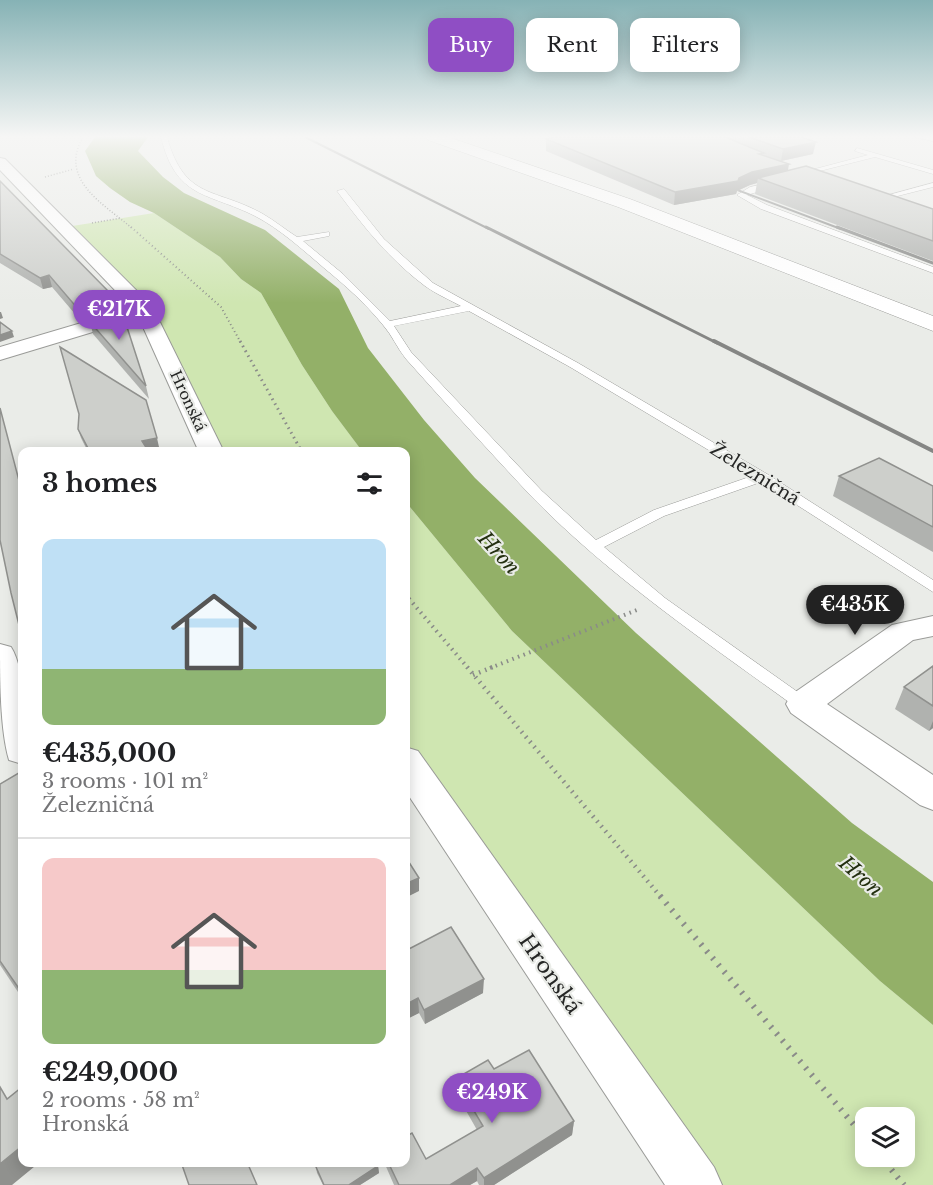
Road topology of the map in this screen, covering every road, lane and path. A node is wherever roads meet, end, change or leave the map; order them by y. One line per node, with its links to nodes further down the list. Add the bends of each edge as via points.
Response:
1 (30, 192): 15 (street, Hronská)
2 (92, 192): 20 (path, via 221,307)
3 (203, 192): 12 (lane, via 259,215)
4 (342, 192): 14 (lane, Železničná, via 404,264)
5 (595, 192): 17 (main road)
6 (746, 192): 13 (lane, via 741,195 764,207)
7 (904, 192): 9 (lane)
8 (868, 196): 9 (lane)
9 (878, 199): 10 (lane)
10 (889, 202)
11 (326, 234): 12 (lane)
12 (296, 240): 16 (lane, via 340,276)
13 (933, 270)
14 (468, 308): 16 (lane); 21 (lane, Železničná, via 574,365)
15 (145, 310): 18 (street); 19 (street, Hronská)
16 (388, 324): 22 (lane, via 408,354 537,494)
17 (933, 324)
18 (0, 354)
19 (210, 447)
20 (299, 447)
21 (762, 477): 22 (lane, via 659,513); 23 (lane, Železničná)
22 (594, 546): 29 (lane, via 660,601)
23 (933, 587)
24 (410, 600): 28 (path)
25 (640, 609): 28 (path)
26 (933, 626): 29 (street, via 903,632)
27 (0, 656): 30 (street)
28 (473, 675): 35 (path)
29 (803, 704): 34 (street)
30 (18, 733)
31 (18, 752): 32 (street)
32 (0, 763)
33 (410, 768): 37 (street, Hronská)
34 (933, 795)
35 (855, 1126)
36 (889, 1167): 38 (path)
37 (696, 1185)
38 (904, 1185)

